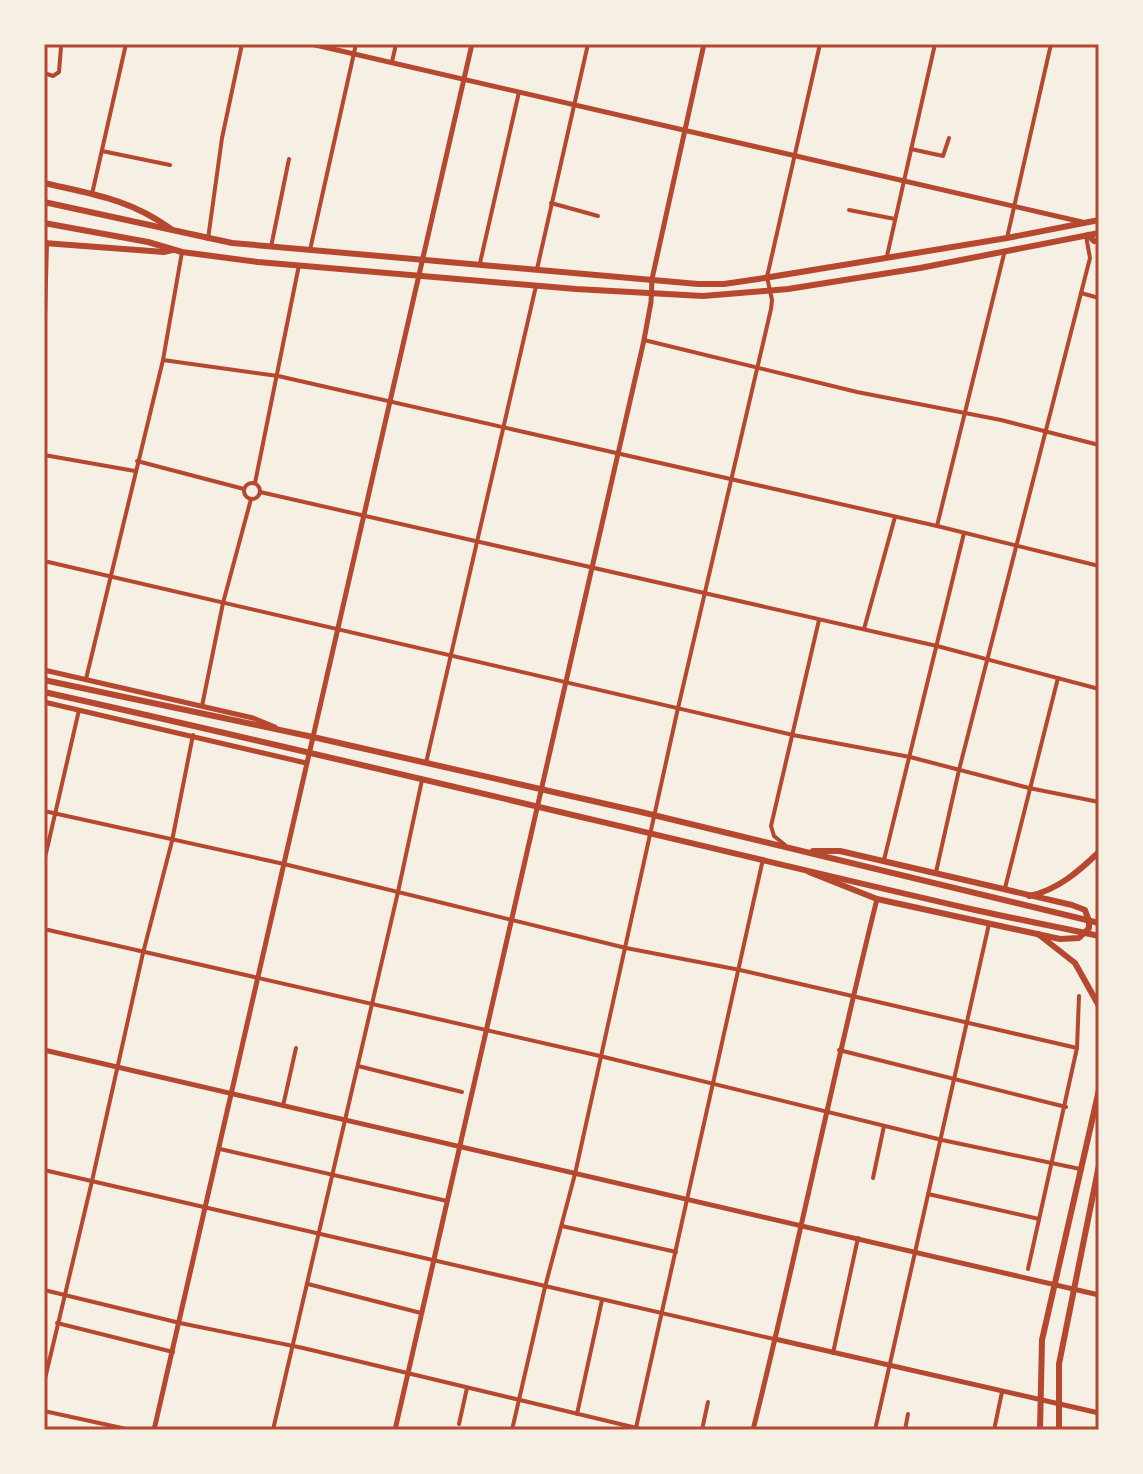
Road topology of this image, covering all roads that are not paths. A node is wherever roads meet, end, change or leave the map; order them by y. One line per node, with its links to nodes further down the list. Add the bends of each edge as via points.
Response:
1 (126, 44): 22 (street)
2 (242, 44): 42 (street)
3 (311, 44): 13 (street)
4 (356, 44): 13 (street)
5 (396, 44): 14 (street)
6 (472, 44): 16 (street)
7 (588, 44): 18 (street)
8 (704, 44): 19 (street)
9 (820, 44): 23 (street)
10 (935, 44): 21 (street)
11 (1051, 44): 31 (street)
12 (61, 47): 15 (street, via 59,72)
13 (354, 54): 14 (street); 47 (street)
14 (392, 62): 16 (street)
15 (44, 73)
16 (464, 79): 17 (street); 51 (street)
17 (519, 92): 18 (street); 52 (street)
18 (574, 104): 19 (street); 30 (street)
19 (683, 129): 23 (street); 57 (street)
20 (949, 138): 21 (street, via 943,156)
21 (911, 149): 26 (street)
22 (101, 150): 25 (street); 28 (street)
23 (794, 155): 26 (street); 56 (street)
24 (289, 159): 45 (street)
25 (170, 165)
26 (904, 181): 31 (street); 34 (street)
27 (44, 183): 28 (main road)
28 (92, 194): 38 (main road, via 141,209)
29 (44, 202): 38 (main road)
30 (551, 203): 33 (street); 54 (street)
31 (1014, 206): 37 (street); 41 (street)
32 (849, 210): 34 (street)
33 (598, 216)
34 (895, 219): 50 (street)
35 (1099, 220): 37 (main road)
36 (44, 223): 46 (main road)
37 (1087, 223): 41 (main road)
38 (174, 232): 42 (main road)
39 (1099, 233): 40 (main road)
40 (1087, 236): 43 (main road); 49 (main road); 61 (street, via 1091,253)
41 (1007, 238): 50 (main road)
42 (208, 240): 45 (main road)
43 (1099, 241)
44 (46, 244): 46 (main road); 62 (street)
45 (271, 247): 47 (main road)
46 (173, 249): 48 (main road)
47 (310, 250): 51 (main road)
48 (182, 252): 53 (main road); 66 (street)
49 (1004, 254): 59 (main road); 70 (street)
50 (887, 257): 56 (main road)
51 (423, 260): 52 (main road); 55 (street)
52 (480, 263): 54 (main road)
53 (299, 265): 55 (main road); 68 (street)
54 (537, 269): 57 (main road)
55 (418, 277): 58 (main road); 69 (street)
56 (767, 277): 57 (main road, via 724,284); 59 (street)
57 (652, 279): 60 (street)
58 (536, 286): 60 (main road); 71 (street)
59 (770, 291): 60 (main road); 67 (street, via 772,305)
60 (652, 293): 64 (street)
61 (1081, 293): 63 (street); 72 (street)
62 (45, 298): 65 (street)
63 (1099, 298)
64 (644, 340): 67 (street); 74 (street)
65 (44, 349)
66 (163, 360): 68 (street); 76 (street)
67 (758, 367): 70 (street); 78 (street)
68 (278, 376): 69 (street); 79 (street)
69 (390, 401): 71 (street); 83 (street)
70 (963, 413): 72 (street); 85 (street)
71 (504, 428): 74 (street); 87 (street)
72 (1045, 430): 73 (street); 88 (street)
73 (1099, 445)
74 (619, 454): 78 (street); 91 (street)
75 (44, 455): 77 (street)
76 (137, 461): 77 (street); 80 (street)
77 (135, 471): 92 (street)
78 (732, 479): 84 (street); 93 (street)
79 (255, 483): 80 (street); 81 (street)
80 (244, 489): 82 (street)
81 (260, 492): 82 (street); 83 (street)
82 (251, 499): 94 (street)
83 (365, 517): 87 (street); 97 (street)
84 (895, 517): 85 (street); 96 (street)
85 (937, 526): 86 (street)
86 (964, 533): 88 (street); 98 (street)
87 (478, 542): 91 (street); 99 (street)
88 (1017, 546): 90 (street); 100 (street)
89 (44, 561): 92 (street)
90 (1099, 566)
91 (592, 568): 93 (street); 105 (street)
92 (110, 576): 94 (street); 104 (street)
93 (706, 595): 95 (street); 110 (street)
94 (223, 603): 97 (street); 109 (street)
95 (819, 620): 96 (street); 114 (street)
96 (864, 629): 98 (street)
97 (337, 630): 99 (street); 115 (street)
98 (937, 646): 100 (street); 117 (street)
99 (451, 655): 105 (street); 119 (street)
100 (988, 659): 102 (street); 120 (street)
101 (44, 670): 104 (street)
102 (1058, 678): 106 (street); 122 (street)
103 (44, 680): 112 (main road)
104 (86, 680): 109 (street)
105 (566, 681): 110 (street); 123 (street)
106 (1099, 689)
107 (44, 692): 116 (main road)
108 (44, 702): 111 (street)
109 (202, 706): 112 (street)
110 (678, 708): 114 (street); 128 (street)
111 (79, 710): 113 (street); 127 (street)
112 (283, 731): 115 (main road)
113 (193, 735): 118 (street); 130 (street)
114 (793, 735): 117 (street); 131 (street, via 771,826 776,839)
115 (313, 737): 116 (street); 119 (main road)
116 (309, 751): 118 (street); 121 (main road)
117 (910, 757): 120 (street); 135 (street)
118 (306, 763): 137 (street)
119 (426, 763): 123 (main road)
120 (959, 770): 122 (street); 139 (street)
121 (422, 780): 125 (main road); 141 (street)
122 (1029, 788): 124 (street); 140 (street)
123 (541, 790): 125 (street); 128 (main road)
124 (1099, 802)
125 (537, 807): 129 (main road); 144 (street)
126 (44, 811): 127 (street)
127 (55, 813): 130 (street); 136 (street)
128 (654, 816): 129 (street); 131 (main road)
129 (650, 833): 134 (main road); 150 (street)
130 (172, 841): 137 (street); 151 (street)
131 (790, 848): 132 (main road)
132 (801, 851): 135 (main road, via 840,851); 145 (main road)
133 (1099, 852): 142 (main road, via 1063,882)
134 (763, 859): 138 (main road); 152 (street)
135 (884, 860): 139 (main road)
136 (44, 862)
137 (284, 864): 141 (street); 153 (street)
138 (806, 870): 143 (main road); 149 (main road)
139 (936, 872): 140 (main road)
140 (1005, 888): 142 (main road)
141 (398, 892): 144 (street); 156 (street)
142 (1029, 896): 148 (main road, via 1082,908 1089,921 1079,938)
143 (877, 899): 146 (main road); 154 (street)
144 (511, 921): 150 (street); 159 (street)
145 (1099, 923)
146 (989, 924): 148 (main road); 158 (street)
147 (44, 929): 151 (street)
148 (1038, 934): 157 (main road, via 1075,963)
149 (1099, 936)
150 (626, 948): 152 (street); 164 (street)
151 (143, 953): 153 (street); 166 (street)
152 (740, 970): 154 (street); 168 (street)
153 (257, 979): 156 (street); 171 (street)
154 (854, 996): 158 (street); 163 (street)
155 (1079, 996): 161 (street)
156 (372, 1004): 159 (street); 165 (street)
157 (1099, 1006)
158 (968, 1024): 161 (street); 167 (street)
159 (487, 1032): 164 (street); 178 (street)
160 (296, 1048): 172 (street)
161 (1077, 1048): 173 (street)
162 (44, 1050): 166 (street)
163 (839, 1050): 167 (street); 174 (street)
164 (600, 1056): 168 (street); 185 (street)
165 (358, 1066): 170 (street); 175 (street)
166 (118, 1067): 171 (street); 188 (street)
167 (956, 1080): 173 (street); 177 (street)
168 (712, 1084): 174 (street); 190 (street)
169 (1099, 1090): 182 (main road)
170 (462, 1092)
171 (232, 1094): 172 (street); 179 (street)
172 (283, 1106): 175 (street)
173 (1066, 1107): 180 (street)
174 (825, 1112): 176 (street); 195 (street)
175 (346, 1121): 178 (street); 186 (street)
176 (884, 1126): 177 (street); 187 (street)
177 (942, 1140): 180 (street); 189 (street)
178 (460, 1148): 185 (street); 191 (street)
179 (220, 1149): 186 (street); 192 (street)
180 (1052, 1164): 182 (street); 193 (street)
181 (1099, 1165): 184 (main road)
182 (1080, 1169): 203 (main road)
183 (44, 1170): 188 (street)
184 (1098, 1173): 205 (main road)
185 (575, 1174): 190 (street); 194 (street)
186 (333, 1177): 191 (street); 196 (street)
187 (873, 1178)
188 (92, 1181): 192 (street); 207 (street)
189 (928, 1194): 193 (street); 198 (street)
190 (687, 1200): 195 (street); 199 (street)
191 (447, 1201): 200 (street)
192 (206, 1207): 196 (street); 213 (street)
193 (1039, 1219): 201 (street)
194 (562, 1226): 199 (street); 204 (street)
195 (802, 1226): 197 (street); 214 (street)
196 (320, 1235): 200 (street); 202 (street)
197 (858, 1238): 198 (street); 217 (street)
198 (915, 1251): 203 (street); 218 (street)
199 (676, 1252): 211 (street)
200 (433, 1261): 204 (street); 210 (street)
201 (1028, 1269)
202 (308, 1284): 210 (street); 215 (street)
203 (1055, 1284): 205 (street); 224 (main road, via 1042,1340)
204 (545, 1287): 209 (street); 223 (street)
205 (1074, 1289): 208 (street); 226 (main road)
206 (44, 1290): 207 (street)
207 (64, 1294): 212 (street); 213 (street)
208 (1099, 1295)
209 (602, 1300): 211 (street); 229 (street)
210 (421, 1313): 219 (street)
211 (662, 1314): 214 (street); 232 (street)
212 (57, 1323): 216 (street); 220 (street)
213 (180, 1323): 215 (street); 216 (street)
214 (775, 1339): 217 (street); 240 (street)
215 (293, 1346): 219 (street); 235 (street)
216 (173, 1352): 234 (street)
217 (833, 1353): 218 (street)
218 (889, 1366): 222 (street); 241 (street)
219 (408, 1373): 221 (street); 236 (street)
220 (44, 1383)
221 (467, 1388): 223 (street); 231 (street)
222 (1002, 1392): 224 (street); 243 (street)
223 (518, 1400): 229 (street); 237 (street)
224 (1039, 1400): 226 (street); 244 (main road)
225 (708, 1402): 239 (street)
226 (1057, 1404): 228 (street); 245 (main road)
227 (44, 1411): 233 (street)
228 (1099, 1413)
229 (577, 1414): 232 (street)
230 (908, 1414): 242 (street)
231 (459, 1424)
232 (636, 1429): 238 (street)
233 (131, 1430)
234 (154, 1430)
235 (273, 1430)
236 (395, 1430)
237 (512, 1430)
238 (645, 1430)
239 (702, 1430)
240 (753, 1430)
241 (875, 1430)
242 (905, 1430)
243 (994, 1430)
244 (1040, 1430)
245 (1059, 1430)

